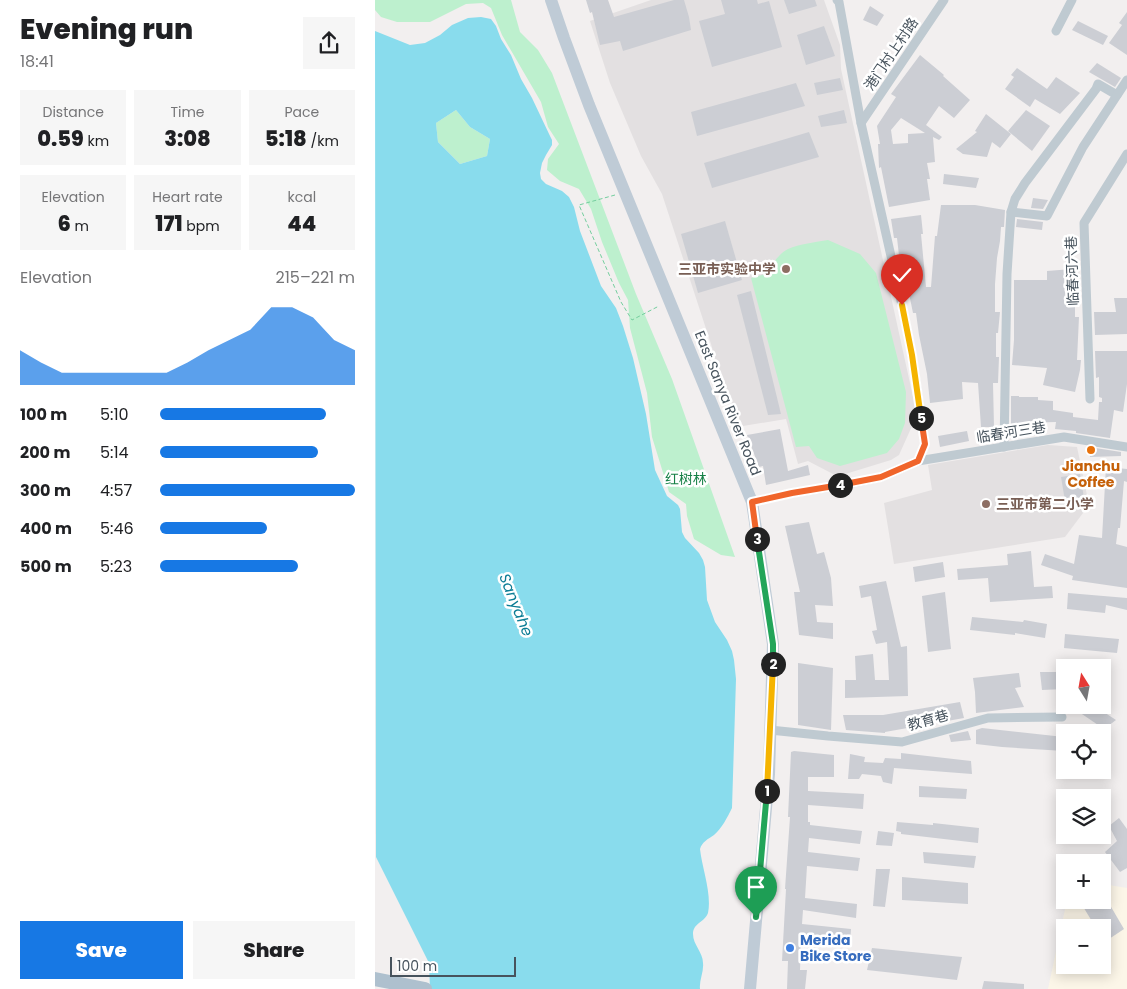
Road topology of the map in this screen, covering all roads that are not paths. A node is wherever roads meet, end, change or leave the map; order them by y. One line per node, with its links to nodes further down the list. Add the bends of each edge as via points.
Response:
1 (551, 0): 15 (street, East Sanya River Road, via 586,97)
2 (837, 0): 8 (street)
3 (944, 0): 8 (street, 港门村上村路)
4 (1072, 0): 5 (street)
5 (1056, 31)
6 (1127, 80): 7 (street)
7 (1117, 95): 10 (street, via 1083,146 1047,216); 10 (street, via 1099,84 1025,183)
8 (861, 123): 14 (street, via 912,355 925,444)
9 (1127, 154): 11 (street, 临春河六巷, via 1084,223)
10 (1011, 212): 12 (street)
11 (1090, 399)
12 (1004, 447): 13 (street, 临春河三巷, via 1064,437); 14 (street, 临春河三巷)
13 (1127, 447)
14 (918, 461): 15 (street, 临春河三巷, via 881,477)
15 (752, 502): 17 (street, East Sanya River Road, via 773,644)
16 (1063, 717): 17 (street, 教育巷, via 988,718 902,742)
17 (770, 730): 20 (street, East Sanya River Road)
18 (375, 980): 19 (main road)
19 (421, 988)
20 (750, 989)

